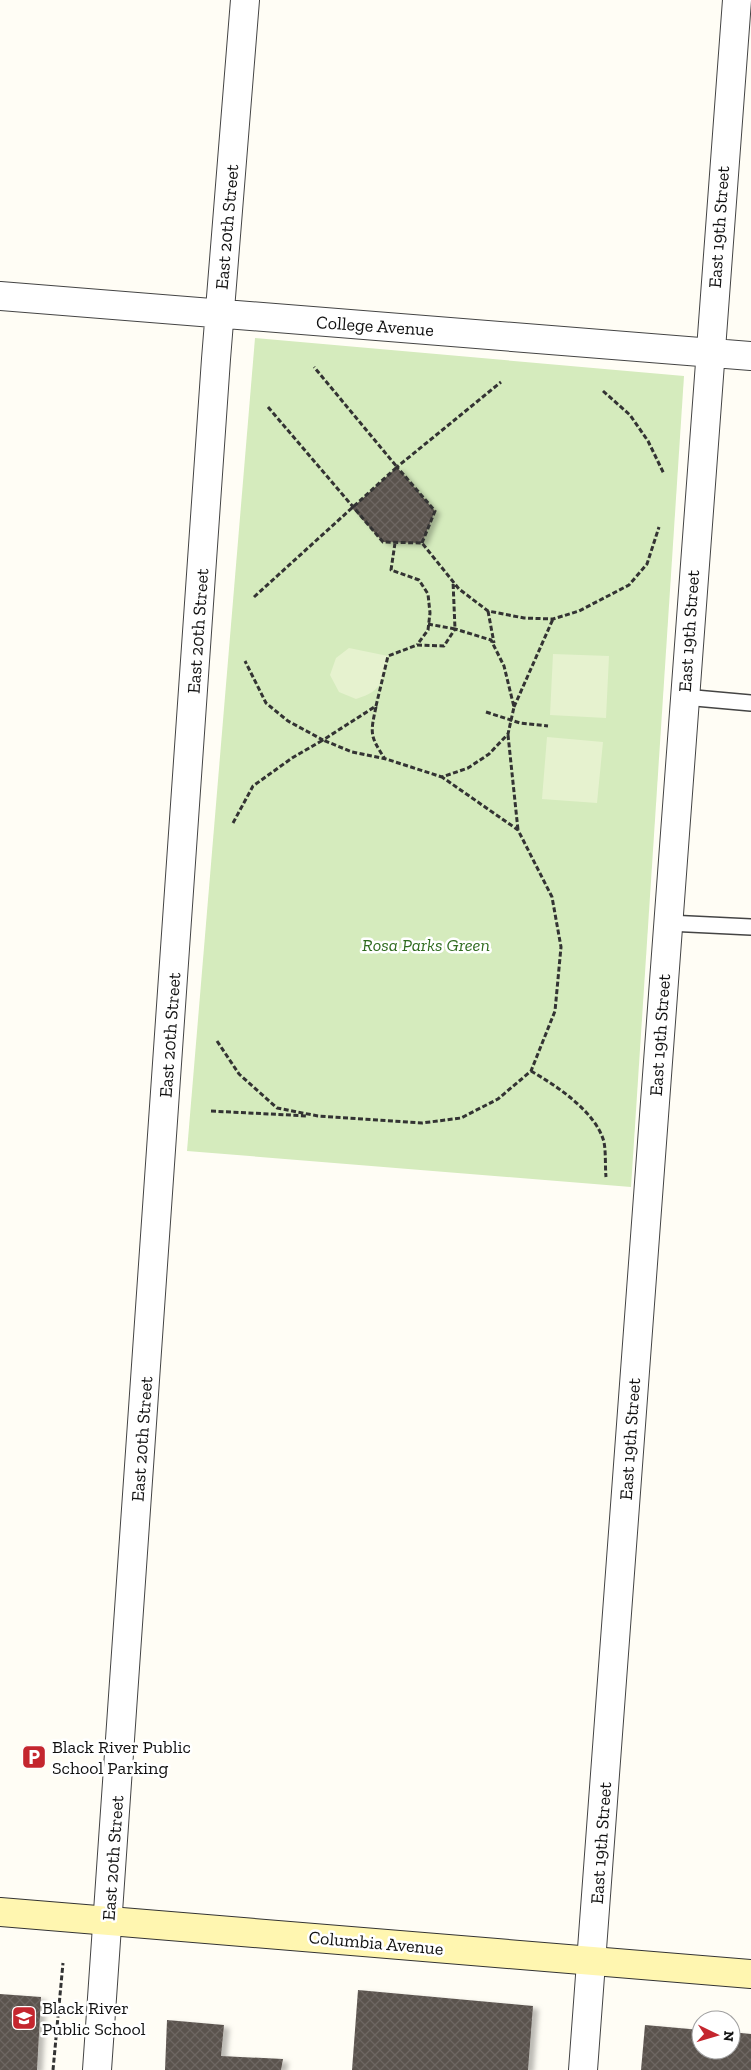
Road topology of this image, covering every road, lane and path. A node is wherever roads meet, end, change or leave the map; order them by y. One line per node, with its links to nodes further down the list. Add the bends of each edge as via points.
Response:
1 (245, 0): 4 (street, East 20th Street)
2 (737, 0): 5 (street, East 19th Street)
3 (0, 296): 4 (street, College Avenue)
4 (220, 314): 5 (street, College Avenue); 47 (street, East 20th Street)
5 (710, 352): 6 (street, College Avenue); 26 (street, East 19th Street)
6 (751, 356)
7 (314, 367): 11 (path)
8 (501, 382): 11 (path)
9 (603, 391): 12 (path, via 630,415 648,441)
10 (268, 407): 13 (path)
11 (397, 467): 13 (path); 16 (path, via 435,512)
12 (664, 474)
13 (352, 508): 15 (path, via 383,542); 18 (path)
14 (659, 527): 20 (path, via 647,564 629,585 588,607)
15 (395, 543): 16 (path); 21 (path, via 391,570 419,580 428,594)
16 (422, 543): 17 (path)
17 (453, 581): 19 (path); 22 (path)
18 (254, 597)
19 (488, 611): 20 (path, via 524,618); 24 (path)
20 (554, 619): 29 (path)
21 (428, 624): 22 (path); 23 (path, via 428,630)
22 (455, 629): 23 (path, via 444,646); 24 (path, via 491,640)
23 (417, 645): 28 (path, via 388,656)
24 (494, 645): 29 (path, via 504,666)
25 (245, 661): 34 (path, via 266,703 288,722)
26 (684, 697): 27 (lane); 39 (street, East 19th Street)
27 (751, 703)
28 (376, 706): 34 (path); 35 (path, via 372,739)
29 (514, 707): 31 (path)
30 (486, 712): 31 (path)
31 (512, 719): 32 (path); 33 (path)
32 (548, 726)
33 (508, 734): 36 (path, via 489,754 468,768); 38 (path)
34 (323, 740): 35 (path, via 352,752); 37 (path, via 253,786)
35 (386, 759): 36 (path)
36 (442, 777): 38 (path)
37 (233, 823)
38 (518, 830): 42 (path, via 552,897 561,947 555,1011)
39 (668, 922): 40 (lane); 48 (street, East 19th Street)
40 (751, 928)
41 (217, 1041): 44 (path, via 239,1074 277,1108)
42 (531, 1071): 44 (path, via 498,1099 461,1118 422,1123); 45 (path, via 572,1097 598,1126 604,1143)
43 (211, 1111): 44 (path)
44 (346, 1118)
45 (606, 1177)
46 (0, 1912): 47 (street, Columbia Avenue)
47 (109, 1920): 48 (street, Columbia Avenue); 52 (street, East 20th Street)
48 (592, 1962): 50 (street, Columbia Avenue); 53 (street, East 19th Street)
49 (63, 1963): 51 (path)
50 (751, 1974)
51 (53, 2070)
52 (97, 2070)
53 (583, 2070)

